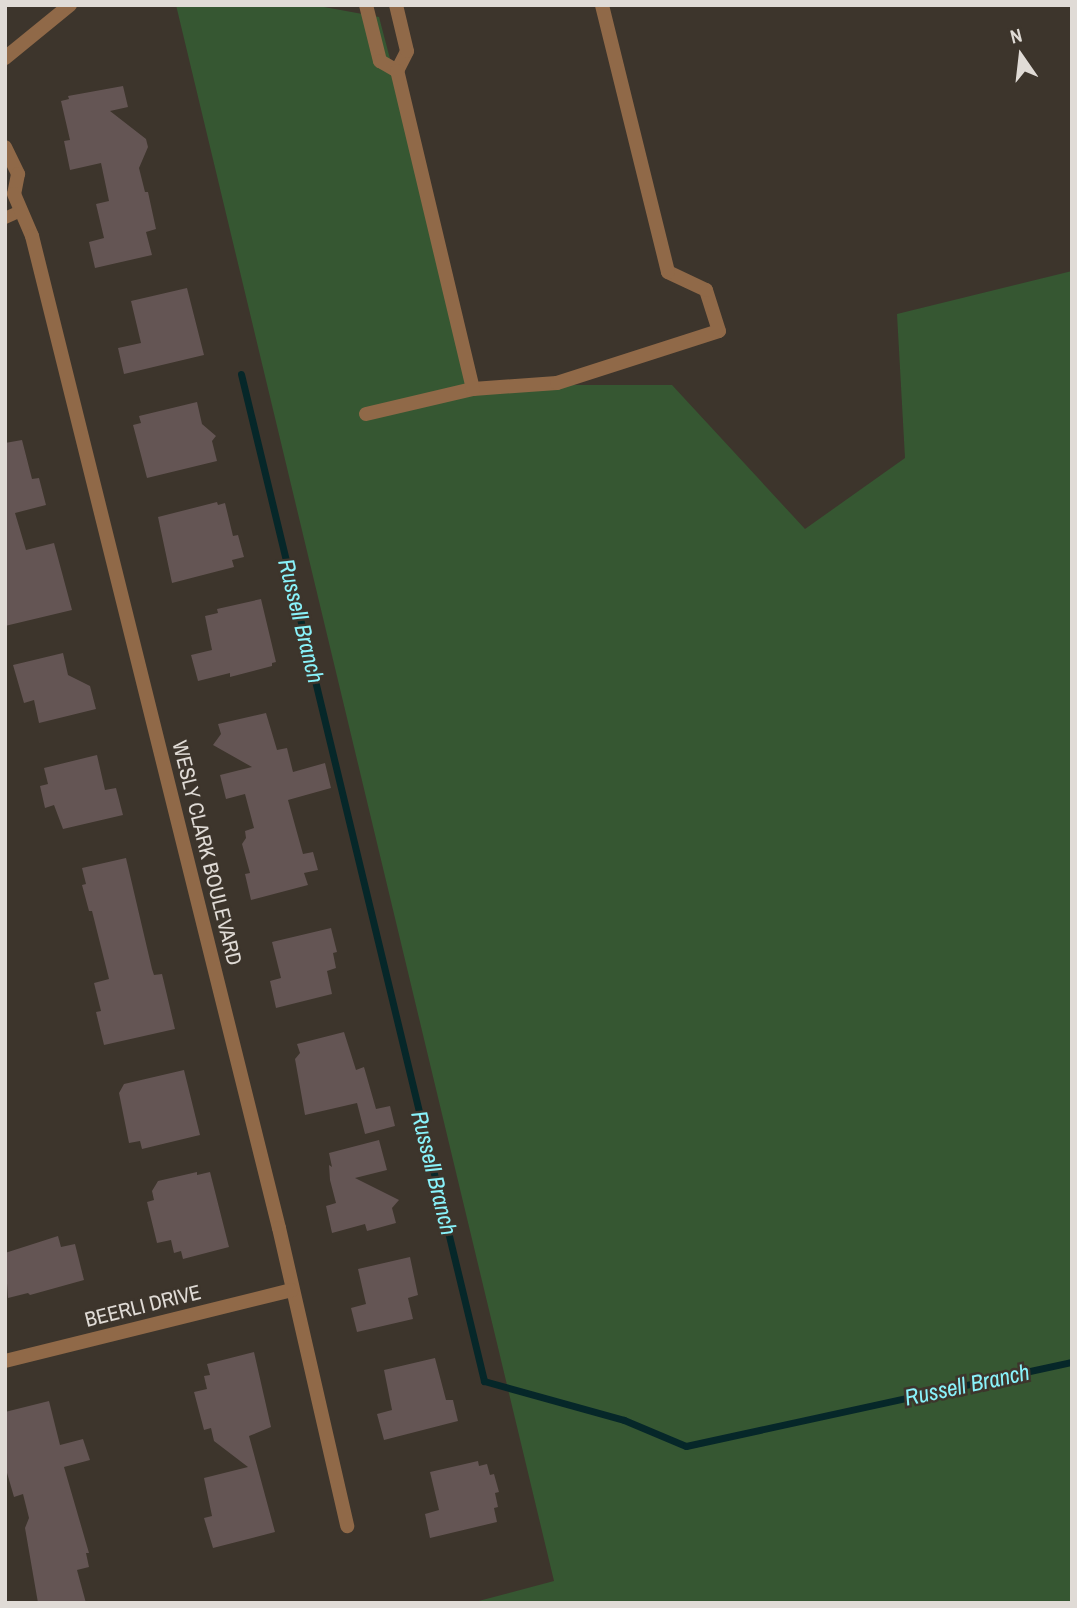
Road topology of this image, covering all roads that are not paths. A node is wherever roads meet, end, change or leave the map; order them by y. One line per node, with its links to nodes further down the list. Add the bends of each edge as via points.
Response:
1 (69, 5): 5 (street)
2 (366, 5): 6 (street, via 380,61)
3 (396, 5): 6 (street, via 407,51)
4 (602, 5): 11 (street, via 668,272 706,290 719,331 557,383)
5 (5, 58)
6 (397, 71): 11 (street)
7 (5, 147): 8 (street, WESLY CLARK BOULEVARD, via 18,174)
8 (10, 193): 9 (street, WESLY CLARK BOULEVARD)
9 (21, 211): 10 (lane); 13 (street, WESLY CLARK BOULEVARD, via 32,236)
10 (5, 218)
11 (473, 389): 12 (street)
12 (366, 414)
13 (291, 1290): 14 (street, BEERLI DRIVE); 15 (street, WESLY CLARK BOULEVARD)
14 (5, 1361)
15 (347, 1526)

